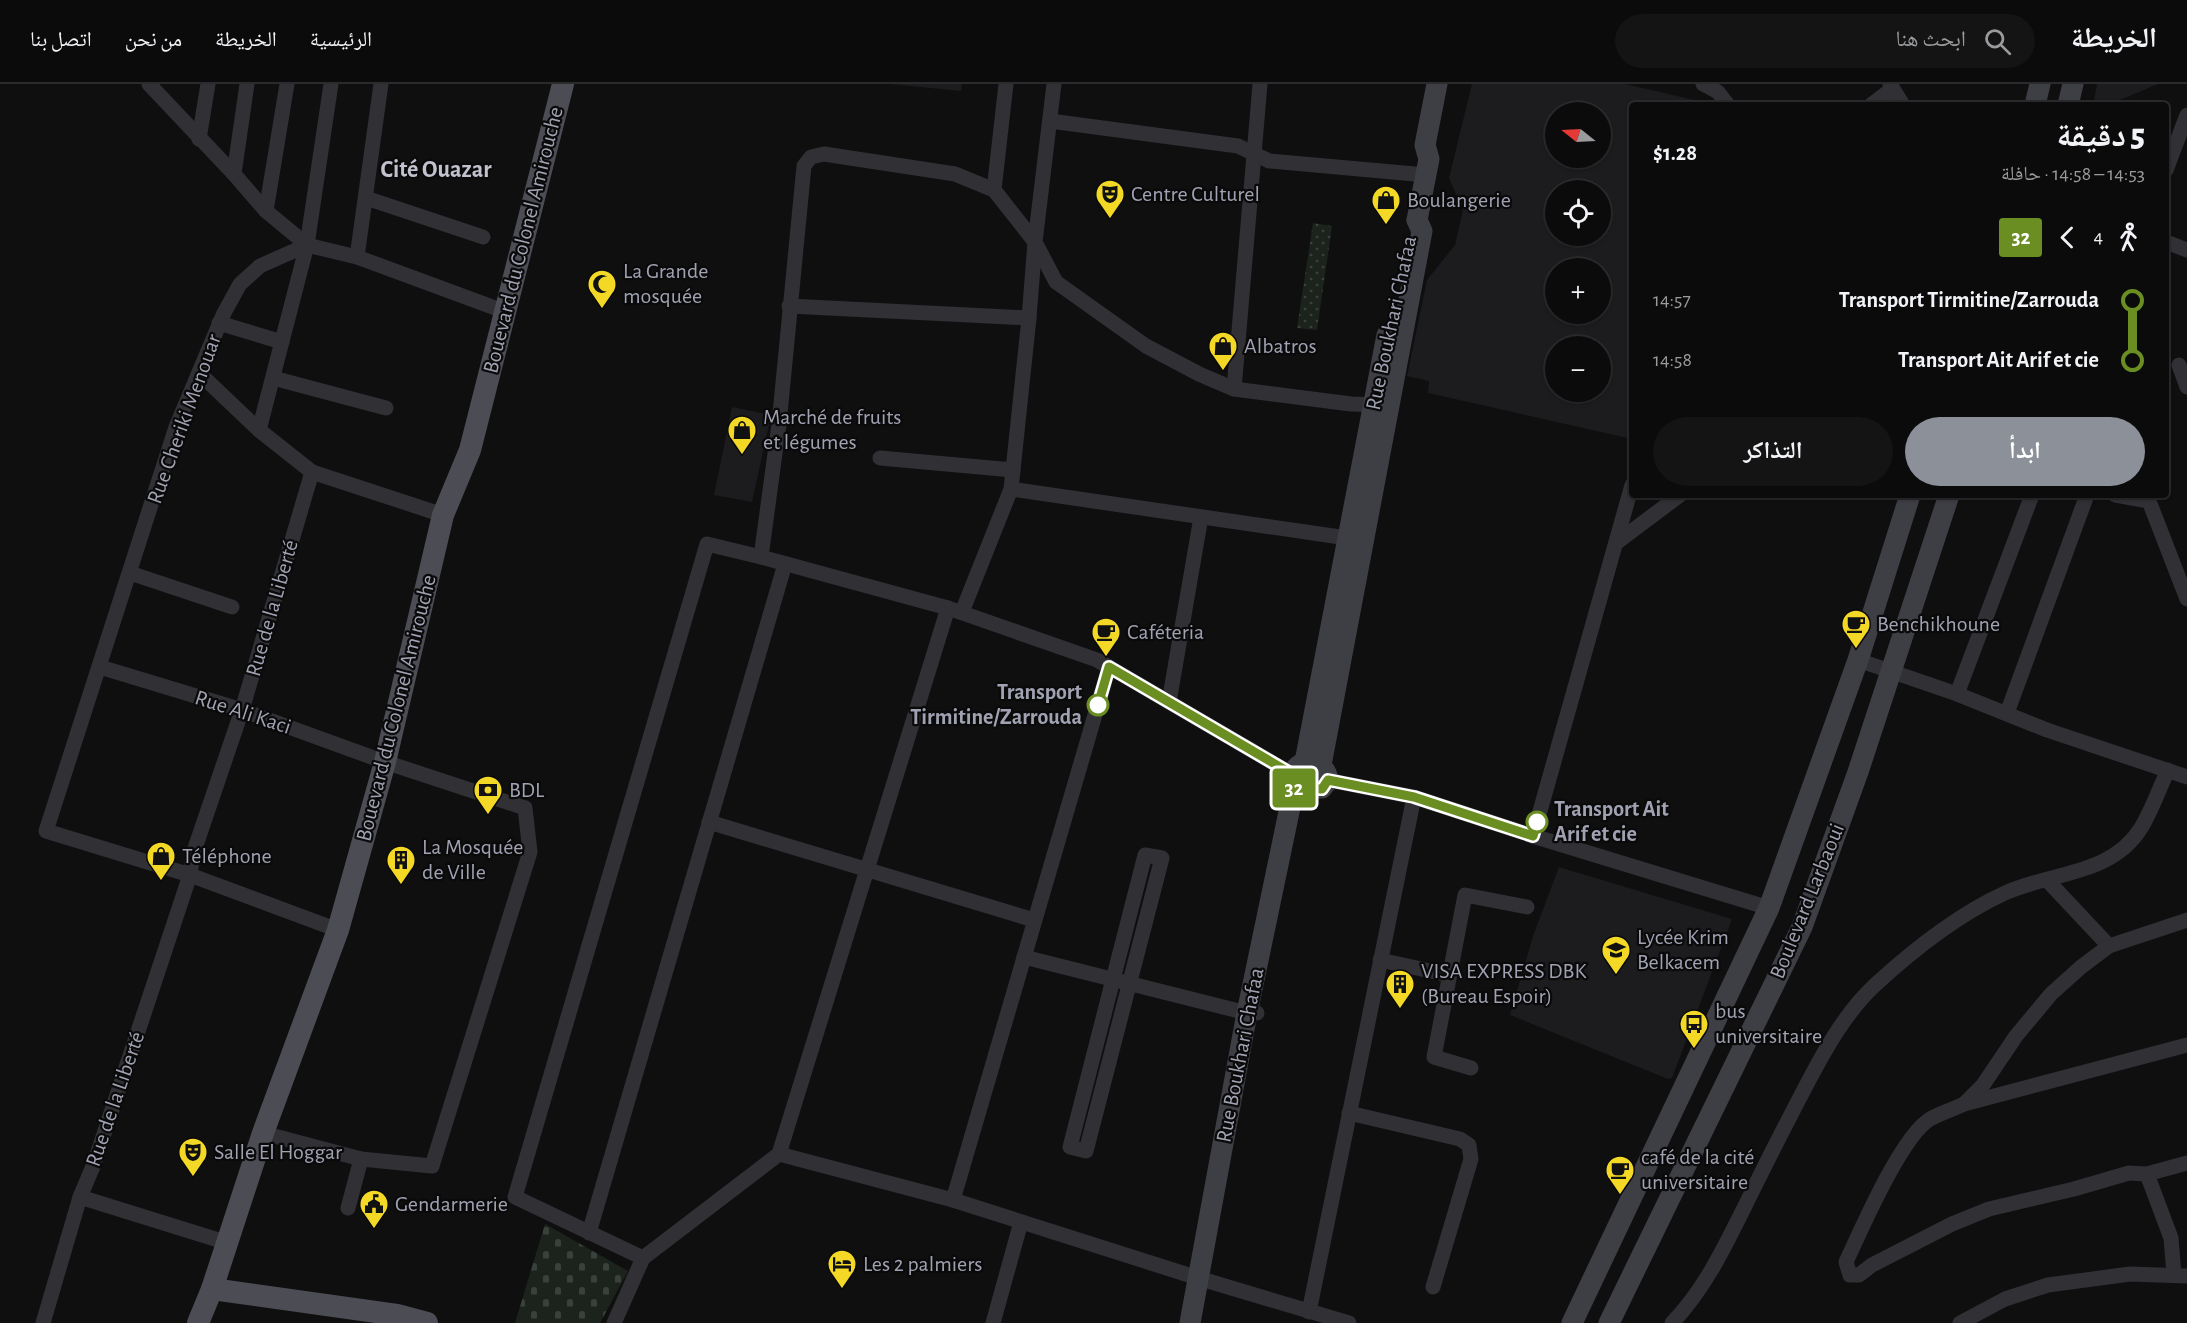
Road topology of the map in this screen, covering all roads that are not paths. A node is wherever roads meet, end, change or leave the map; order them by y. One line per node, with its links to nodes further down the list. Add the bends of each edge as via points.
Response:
1 (148, 84): 24 (street)
2 (208, 84): 24 (street)
3 (248, 84): 28 (street)
4 (287, 84): 31 (street)
5 (331, 84): 35 (street)
6 (381, 84): 30 (street)
7 (563, 84): 39 (main road, Bouevard du Colonel Amirouche)
8 (1006, 84): 29 (street)
9 (1054, 84): 23 (street)
10 (1260, 84): 25 (street)
11 (1437, 84): 27 (main road, via 1425,145)
12 (1451, 84): 27 (main road, via 1439,147)
13 (1703, 84): 17 (street, via 1718,92)
14 (2040, 84): 20 (main road)
15 (2073, 84): 21 (main road)
16 (1891, 87): 18 (street); 19 (street)
17 (1726, 102)
18 (1874, 102)
19 (1901, 102)
20 (2036, 102)
21 (2069, 102)
22 (2187, 115): 26 (street)
23 (1050, 121): 25 (street, via 1238,146); 33 (street)
24 (199, 139): 28 (street)
25 (1254, 153): 27 (street, via 1269,160); 47 (street)
26 (2169, 162)
27 (1427, 167): 48 (main road, Rue Boukhari Chafaa, via 1417,220 1422,231)
28 (234, 174): 31 (street)
29 (994, 190): 33 (street); 38 (street, via 955,174 824,154 811,157 804,166)
30 (366, 198): 32 (street); 37 (street)
31 (266, 211): 35 (street)
32 (483, 237)
33 (1035, 242): 40 (street); 47 (street, via 1056,282 1146,346)
34 (2169, 243): 36 (street)
35 (307, 245): 37 (street); 41 (street, Rue Cheriki Menouar, via 260,266 240,284); 42 (street)
36 (2187, 250)
37 (357, 257): 39 (street)
38 (789, 306): 40 (street); 66 (street, via 779,424)
39 (506, 312): 62 (main road, Bouevard du Colonel Amirouche, via 470,450)
40 (1029, 318): 52 (street)
41 (219, 323): 42 (street); 44 (street, Rue Cheriki Menouar)
42 (282, 342): 45 (street)
43 (2177, 366): 46 (street)
44 (199, 373): 50 (street); 68 (street, Rue Cheriki Menouar, via 176,427)
45 (273, 378): 49 (street); 50 (street)
46 (2187, 387)
47 (1234, 389): 48 (street)
48 (1381, 405): 64 (main road, Rue Boukhari Chafaa); 82 (main road, Rue Boukhari Chafaa)
49 (386, 408)
50 (259, 430): 53 (street)
51 (880, 458): 52 (street)
52 (1013, 470): 54 (street)
53 (312, 472): 62 (street); 78 (street, Rue de la Liberté)
54 (1011, 489): 63 (street); 71 (street)
55 (1629, 496): 65 (street)
56 (1676, 498): 65 (street)
57 (1908, 498): 72 (main road, Boulevard Larbaoui)
58 (1948, 498): 75 (main road, Boulevard Larbaoui)
59 (2031, 498): 76 (street)
60 (2086, 498): 79 (street)
61 (2132, 498): 69 (street, via 2149,501)
62 (443, 515): 80 (main road, Bouevard du Colonel Amirouche)
63 (1201, 517): 64 (street); 77 (street)
64 (1347, 538): 82 (main road, Rue Boukhari Chafaa)
65 (1616, 543): 86 (street)
66 (761, 556): 67 (street); 115 (street, via 707,544 514,1197)
67 (785, 564): 71 (street); 85 (street)
68 (130, 573): 70 (street); 73 (street, Rue Cheriki Menouar)
69 (2187, 599)
70 (232, 607)
71 (955, 610): 74 (street); 87 (street)
72 (1858, 660): 75 (street); 91 (main road, Boulevard Larbaoui)
73 (100, 667): 78 (street, Rue Ali Kaci); 88 (street, Rue Cheriki Menouar, via 46,831)
74 (1109, 667): 77 (street); 92 (street)
75 (1892, 671): 76 (street); 135 (main road, Boulevard Larbaoui, via 1802,927)
76 (1957, 694): 79 (street)
77 (1169, 702): 82 (street)
78 (242, 710): 80 (street, Rue Ali Kaci); 88 (street, Rue de la Liberté, via 193,854)
79 (2007, 713): 81 (street)
80 (385, 762): 94 (main road, Bouevard du Colonel Amirouche); 108 (street, Rue Ali Kaci, via 525,808 530,852 432,1166)
81 (2168, 770): 83 (street); 89 (street, via 2141,828 2124,847 2107,860)
82 (1307, 776): 84 (street); 101 (main road, Rue Boukhari Chafaa)
83 (2187, 777)
84 (1414, 797): 86 (street); 97 (street)
85 (710, 822): 87 (street); 115 (street)
86 (1533, 836): 91 (street)
87 (867, 870): 92 (street); 107 (street)
88 (190, 875): 94 (street); 111 (street, Rue de la Liberté)
89 (2047, 880): 95 (street); 125 (street, via 2005,893 1945,929 1873,987 1844,1021 1792,1111 1719,1256 1696,1296)
90 (1527, 906): 98 (street, via 1465,895)
91 (1769, 908): 134 (main road, Boulevard Larbaoui)
92 (1034, 920): 96 (street)
93 (2187, 920): 95 (street)
94 (338, 930): 106 (main road, Bouevard du Colonel Amirouche)
95 (2109, 946): 104 (street, via 2051,994)
96 (1024, 957): 99 (street); 112 (street)
97 (1380, 960): 98 (street); 105 (street)
98 (1449, 975): 103 (street, via 1434,1057)
99 (1113, 980): 100 (street); 100 (street, via 1145,855 1162,858); 100 (street, via 1070,1147 1086,1151)
100 (1129, 984): 101 (street)
101 (1252, 1013): 121 (main road, Rue Boukhari Chafaa)
102 (2187, 1045): 104 (street)
103 (1471, 1068)
104 (1965, 1104): 110 (street, via 1930,1120 1899,1157 1846,1262 1850,1275 1859,1275 1952,1224 1989,1209 2129,1173)
105 (1349, 1113): 122 (street, via 1460,1138 1469,1145 1471,1159); 124 (street)
106 (263, 1133): 108 (street); 118 (main road, Bouevard du Colonel Amirouche)
107 (779, 1154): 112 (street); 119 (street)
108 (361, 1159): 113 (street)
109 (2187, 1163): 110 (street)
110 (2147, 1174): 117 (street)
111 (80, 1197): 118 (street); 126 (street, Rue de la Liberté)
112 (953, 1200): 114 (street)
113 (348, 1208)
114 (1022, 1222): 121 (street); 130 (street)
115 (589, 1233): 119 (street)
116 (2187, 1234): 117 (street)
117 (2171, 1238): 120 (street)
118 (228, 1243): 123 (main road, Bouevard du Colonel Amirouche)
119 (643, 1258): 129 (street)
120 (2181, 1275): 136 (street, via 2130,1274 2048,1285 2005,1299)
121 (1204, 1280): 124 (street); 131 (main road, Rue Boukhari Chafaa); 132 (main road, Rue Boukhari Chafaa)
122 (1433, 1287)
123 (212, 1289): 127 (main road, Bouevard du Colonel Amirouche); 128 (main road)
124 (1308, 1312): 133 (street)
125 (1673, 1322)
126 (43, 1323)
127 (198, 1323)
128 (427, 1323)
129 (614, 1323)
130 (993, 1323)
131 (1190, 1323)
132 (1200, 1323)
133 (1349, 1323)
134 (1572, 1323)
135 (1609, 1323)
136 (1960, 1323)

